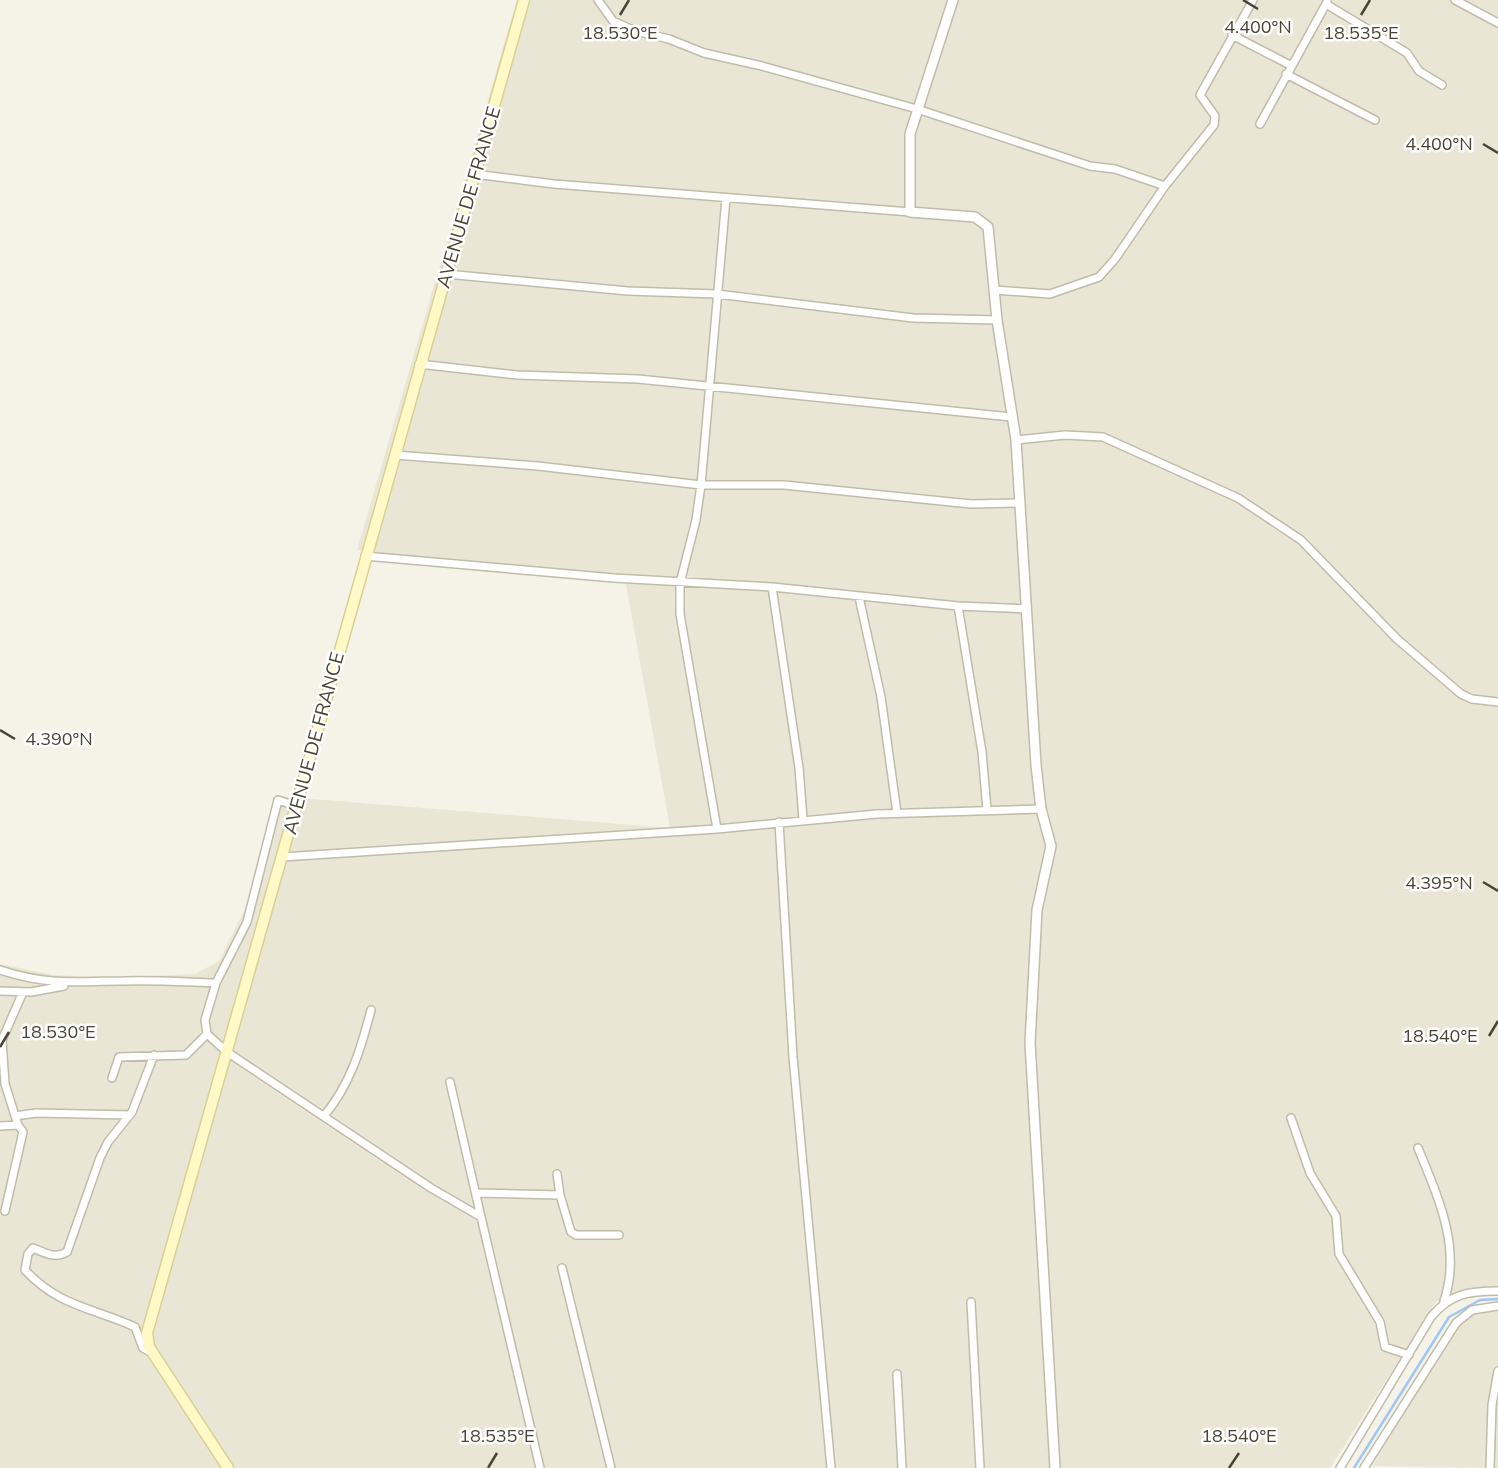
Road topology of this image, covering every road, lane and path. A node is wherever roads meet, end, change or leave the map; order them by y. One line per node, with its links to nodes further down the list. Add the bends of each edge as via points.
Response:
1 (524, 0): 15 (main road, AVENUE DE FRANCE)
2 (598, 0): 12 (street, via 613,21 635,31 704,54)
3 (953, 0): 12 (street)
4 (1254, 0): 8 (street)
5 (1455, 0): 7 (street)
6 (1327, 2): 9 (street); 11 (street, via 1407,53 1419,71)
7 (1498, 23)
8 (1232, 35): 9 (street); 16 (street, via 1200,95 1215,116 1214,125)
9 (1290, 65): 10 (street)
10 (1286, 74): 13 (street); 14 (street)
11 (1442, 85)
12 (917, 109): 16 (street); 18 (street, via 909,145)
13 (1375, 120)
14 (1260, 124)
15 (474, 174): 17 (street); 19 (main road, AVENUE DE FRANCE)
16 (1165, 186): 20 (street, via 1099,276 1050,294)
17 (726, 198): 18 (street); 21 (street)
18 (910, 212): 20 (street, via 983,220 990,237)
19 (446, 274): 21 (street); 23 (main road, AVENUE DE FRANCE)
20 (995, 290): 22 (street)
21 (717, 294): 22 (street, via 914,318); 24 (street)
22 (997, 320): 25 (street)
23 (419, 365): 24 (street); 27 (main road, AVENUE DE FRANCE)
24 (707, 388): 25 (street); 28 (street)
25 (1011, 417): 26 (street)
26 (1016, 440): 29 (street); 36 (street, via 1103,437 1234,496 1301,540 1397,639 1461,694)
27 (395, 454): 28 (street); 30 (main road, AVENUE DE FRANCE)
28 (701, 485): 29 (street, via 784,485 971,504); 31 (street)
29 (1020, 503): 35 (street)
30 (365, 556): 31 (street); 37 (main road, AVENUE DE FRANCE)
31 (680, 583): 32 (street); 43 (street, via 680,614)
32 (772, 587): 33 (street); 41 (street)
33 (859, 597): 34 (street); 40 (street, via 881,697)
34 (958, 606): 35 (street); 39 (street)
35 (1027, 609): 38 (street)
36 (1498, 702)
37 (296, 806): 44 (main road, AVENUE DE FRANCE); 46 (street, via 278,800 247,922)
38 (1041, 808): 39 (street); 84 (street, via 1051,846 1037,910 1030,1043)
39 (987, 810): 40 (street)
40 (897, 813): 41 (street)
41 (803, 820): 42 (street)
42 (779, 822): 43 (street); 81 (street, via 793,1057)
43 (717, 829): 44 (street)
44 (282, 856): 52 (main road, AVENUE DE FRANCE)
45 (0, 970): 47 (street, via 36,981)
46 (216, 983): 47 (street); 51 (street, via 205,1020)
47 (75, 984): 49 (street)
48 (0, 991): 49 (street)
49 (23, 992): 57 (street, via 2,1040 5,1084)
50 (371, 1010): 58 (street, via 350,1076)
51 (207, 1034): 52 (street); 53 (street, via 186,1055)
52 (228, 1052): 58 (street); 74 (main road, AVENUE DE FRANCE, via 152,1312 146,1340)
53 (154, 1055): 54 (street, via 118,1057); 56 (street)
54 (112, 1078)
55 (450, 1082): 64 (street)
56 (130, 1115): 57 (street); 74 (street, via 100,1158 67,1252 50,1255 33,1248 25,1270 66,1303 135,1327 143,1348)
57 (15, 1116): 60 (street)
58 (324, 1116): 67 (street)
59 (1291, 1118): 75 (street, via 1310,1173 1336,1216 1340,1257 1380,1322 1384,1345)
60 (18, 1125): 61 (street); 66 (street, via 23,1132)
61 (0, 1126)
62 (1418, 1148): 71 (street, via 1439,1198 1449,1242 1452,1266)
63 (558, 1174): 65 (street)
64 (477, 1193): 65 (street); 67 (street)
65 (560, 1195): 68 (street, via 573,1234)
66 (5, 1211)
67 (481, 1217): 79 (street)
68 (619, 1235)
69 (562, 1268): 80 (street)
70 (1498, 1291): 71 (street)
71 (1444, 1301): 75 (street)
72 (971, 1302): 83 (street)
73 (1498, 1306): 86 (street, via 1472,1310 1456,1323)
74 (154, 1354): 78 (main road, AVENUE DE FRANCE)
75 (1409, 1355): 85 (street)
76 (1498, 1371): 87 (street)
77 (897, 1374): 82 (street)
78 (228, 1468)
79 (540, 1468)
80 (611, 1468)
81 (831, 1468)
82 (902, 1468)
83 (980, 1468)
84 (1055, 1468)
85 (1340, 1468)
86 (1364, 1468)
87 (1490, 1468)

